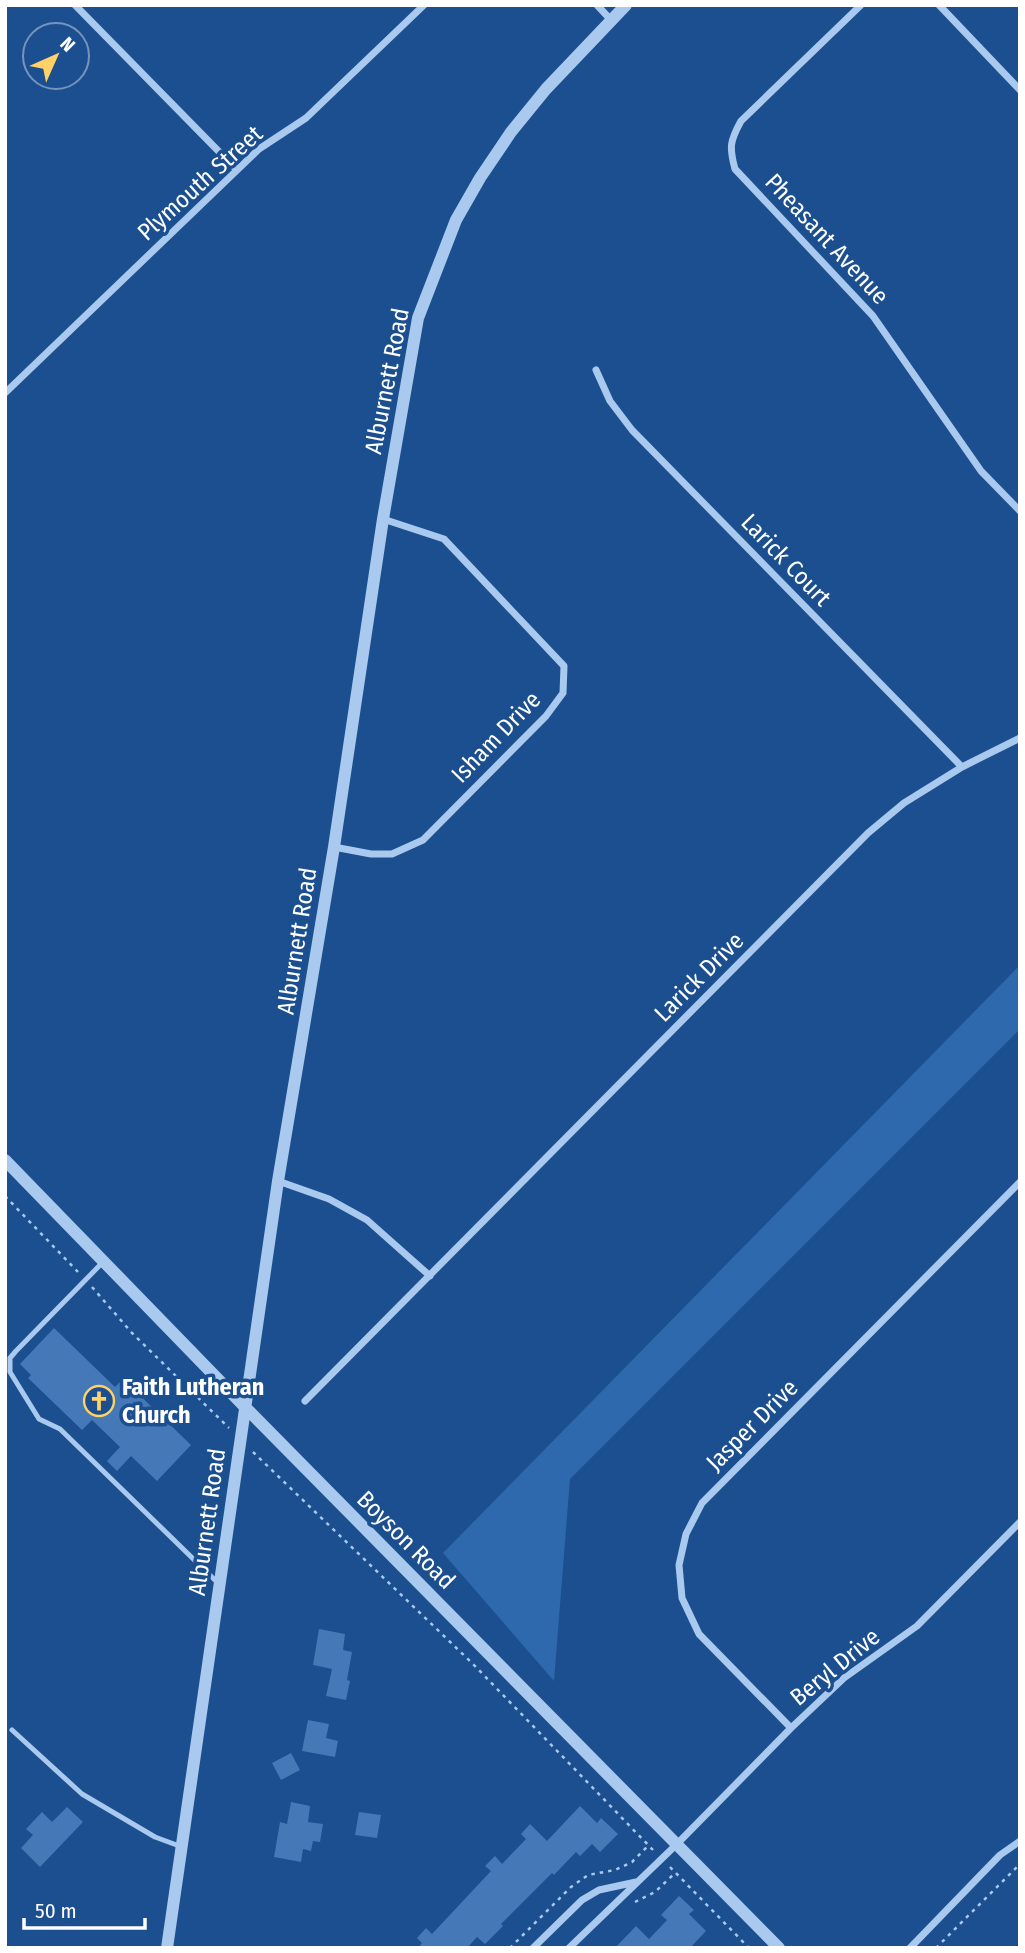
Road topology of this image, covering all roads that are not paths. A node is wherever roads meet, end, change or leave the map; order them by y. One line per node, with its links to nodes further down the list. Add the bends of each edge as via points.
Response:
1 (75, 5): 9 (street)
2 (424, 5): 9 (street, Plymouth Street, via 306,118 259,149)
3 (597, 5): 7 (street)
4 (626, 5): 7 (street, Alburnett Road)
5 (861, 5): 12 (street, Pheasant Avenue, via 741,121 730,150 735,169 873,316 981,471)
6 (939, 5): 8 (street)
7 (611, 20): 13 (street, Alburnett Road, via 512,132 456,220 418,318)
8 (1020, 90)
9 (237, 170): 11 (street, Plymouth Street)
10 (596, 370): 15 (street, Larick Court, via 610,401 632,429)
11 (5, 393)
12 (1020, 511)
13 (383, 519): 16 (street, Alburnett Road); 16 (street, Isham Drive, via 444,539 564,666 563,693 546,716 423,840 392,854)
14 (1020, 738): 15 (street, Larick Drive)
15 (962, 767): 21 (street, Larick Drive, via 904,803 868,833)
16 (334, 847): 18 (street, Alburnett Road)
17 (5, 1160): 20 (street, Boyson Road)
18 (278, 1181): 21 (street, via 329,1199 367,1220); 23 (street, Alburnett Road)
19 (1020, 1182): 26 (street, Jasper Drive, via 702,1503 686,1534 679,1565 682,1598 699,1634)
20 (103, 1261): 23 (street, Boyson Road); 25 (lane, via 10,1358 10,1373 39,1419 60,1429)
21 (430, 1276): 22 (street, Larick Drive)
22 (305, 1401)
23 (245, 1407): 25 (street, Alburnett Road); 29 (street, Boyson Road)
24 (1020, 1522): 26 (street, Beryl Drive, via 917,1626 844,1678)
25 (219, 1584): 30 (street, Alburnett Road)
26 (791, 1728): 29 (street, Beryl Drive)
27 (12, 1730): 30 (lane, via 82,1794 155,1838)
28 (1020, 1841): 36 (street, via 1000,1855)
29 (677, 1844): 31 (street, Beryl Drive); 35 (street, Boyson Road)
30 (182, 1847): 32 (street, Alburnett Road)
31 (637, 1882): 33 (street, via 599,1890 582,1900); 34 (street, Beryl Drive)
32 (167, 1948)
33 (533, 1948)
34 (569, 1948)
35 (779, 1948)
36 (910, 1948)

